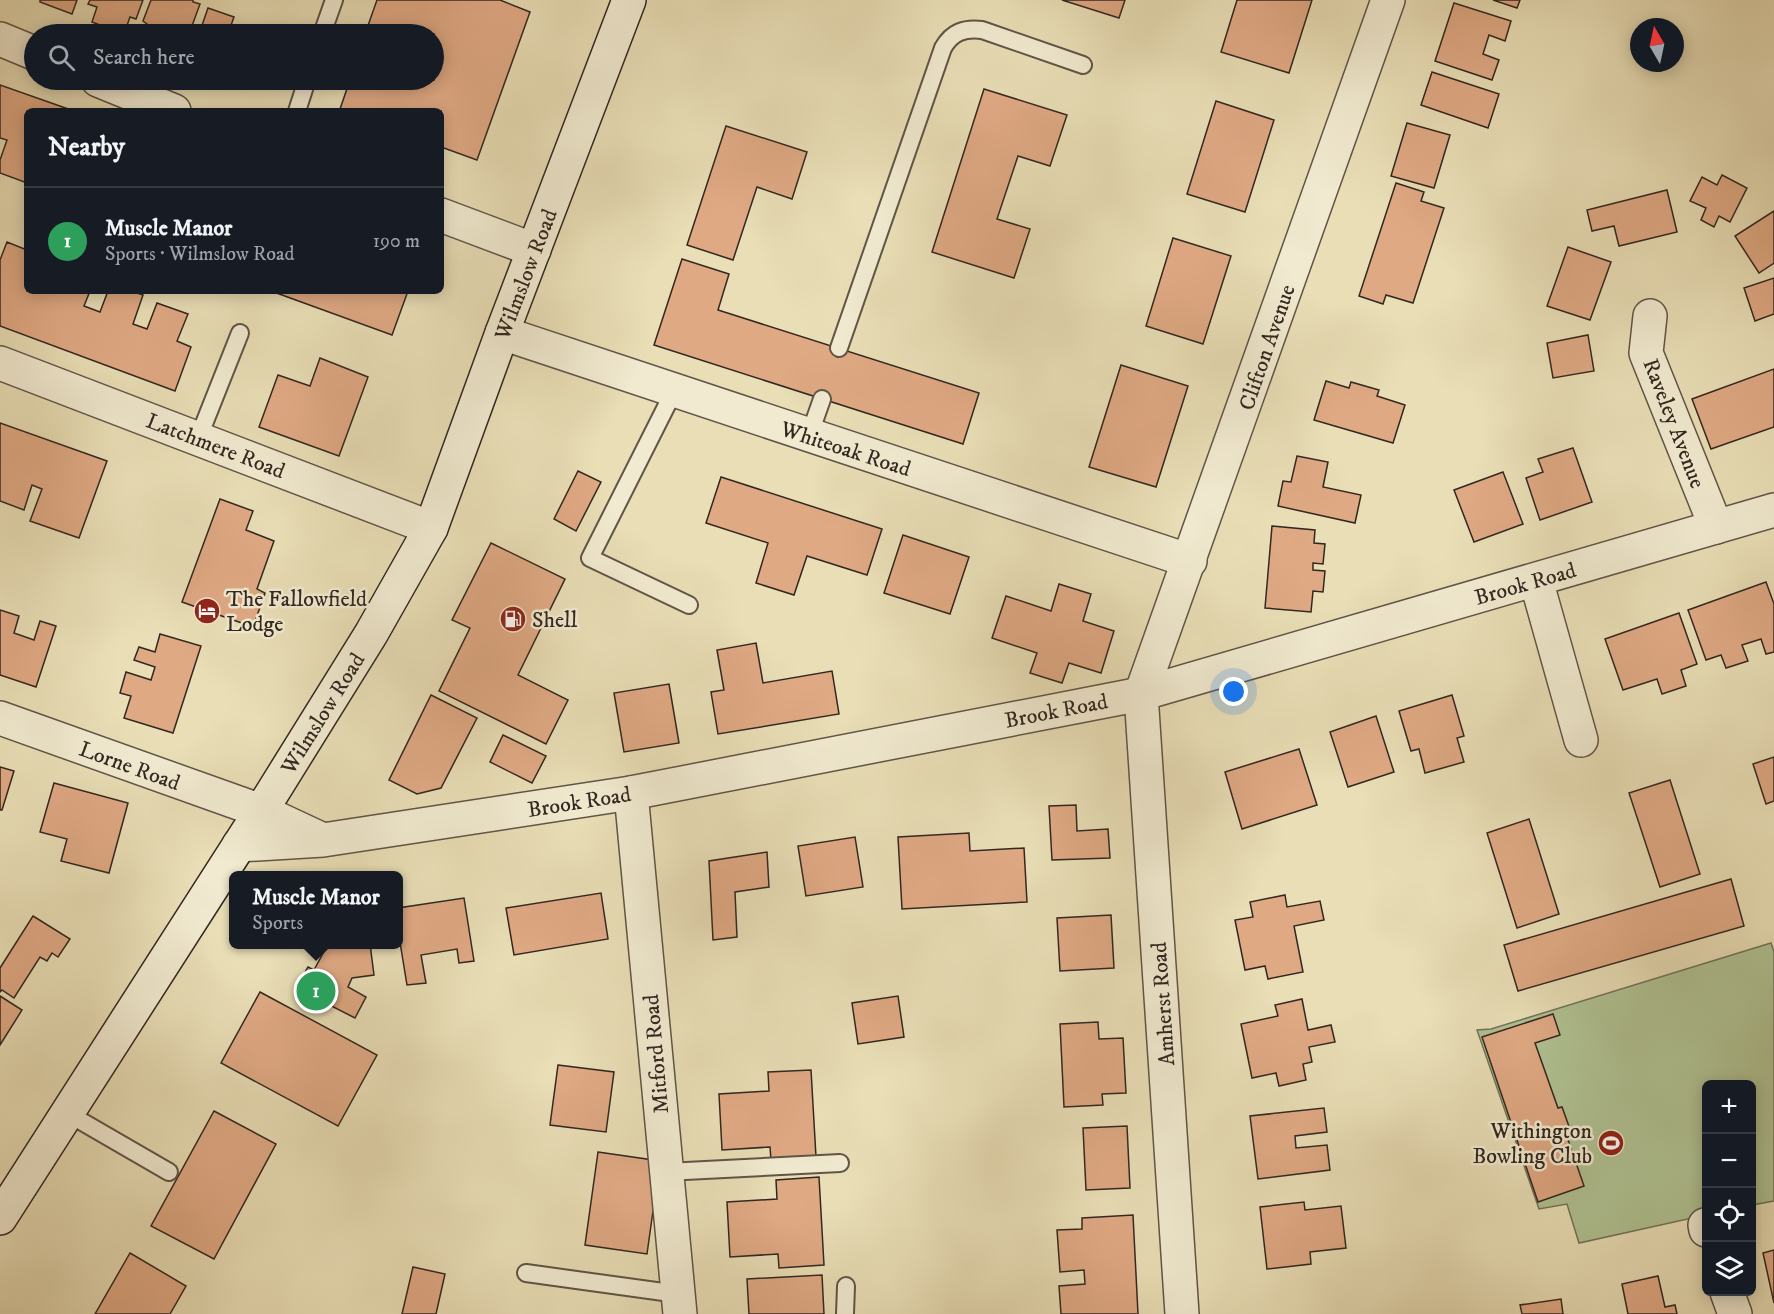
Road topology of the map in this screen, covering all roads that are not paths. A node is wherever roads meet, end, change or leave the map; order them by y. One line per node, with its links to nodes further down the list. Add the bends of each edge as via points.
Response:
1 (334, 0): 4 (lane)
2 (629, 0): 13 (street, Wilmslow Road)
3 (1388, 0): 26 (street, Clifton Avenue)
4 (326, 24)
5 (0, 39): 6 (street)
6 (24, 49)
7 (1083, 65): 17 (lane, via 982,30 959,32 949,39)
8 (123, 90): 10 (street)
9 (304, 90): 11 (lane)
10 (167, 108)
11 (298, 108)
12 (444, 216): 13 (street)
13 (534, 250): 16 (street, Wilmslow Road)
14 (1650, 316): 24 (street, Raveley Avenue, via 1646,353)
15 (240, 333): 22 (lane)
16 (502, 333): 19 (street, Whiteoak Road); 25 (street, Wilmslow Road)
17 (839, 348)
18 (0, 363): 22 (street, Latchmere Road)
19 (674, 391): 21 (street, Whiteoak Road); 28 (lane, via 590,558)
20 (822, 399): 21 (lane)
21 (809, 436): 26 (street, Whiteoak Road)
22 (198, 439): 25 (street, Latchmere Road)
23 (1774, 510): 24 (street, Brook Road)
24 (1716, 527): 27 (street, Brook Road)
25 (431, 528): 33 (street, Wilmslow Road, via 371,634)
26 (1190, 561): 29 (street, Clifton Avenue)
27 (1536, 580): 29 (street, Brook Road); 31 (street)
28 (689, 605)
29 (1141, 694): 32 (street, Brook Road); 46 (street, Amherst Road)
30 (0, 718): 33 (street, Lorne Road)
31 (1581, 740)
32 (631, 793): 34 (street, Brook Road); 39 (street, Mitford Road)
33 (261, 811): 34 (street); 35 (street, Wilmslow Road)
34 (323, 840): 35 (street, Brook Road)
35 (239, 845): 36 (street, Wilmslow Road)
36 (67, 1113): 38 (lane); 40 (street, Wilmslow Road)
37 (840, 1163): 39 (lane)
38 (169, 1172)
39 (666, 1172): 44 (street, Mitford Road)
40 (0, 1218)
41 (526, 1273): 44 (lane)
42 (846, 1286): 45 (lane)
43 (1728, 1296): 47 (street)
44 (679, 1304)
45 (845, 1314)
46 (1182, 1314)
47 (1735, 1314)

